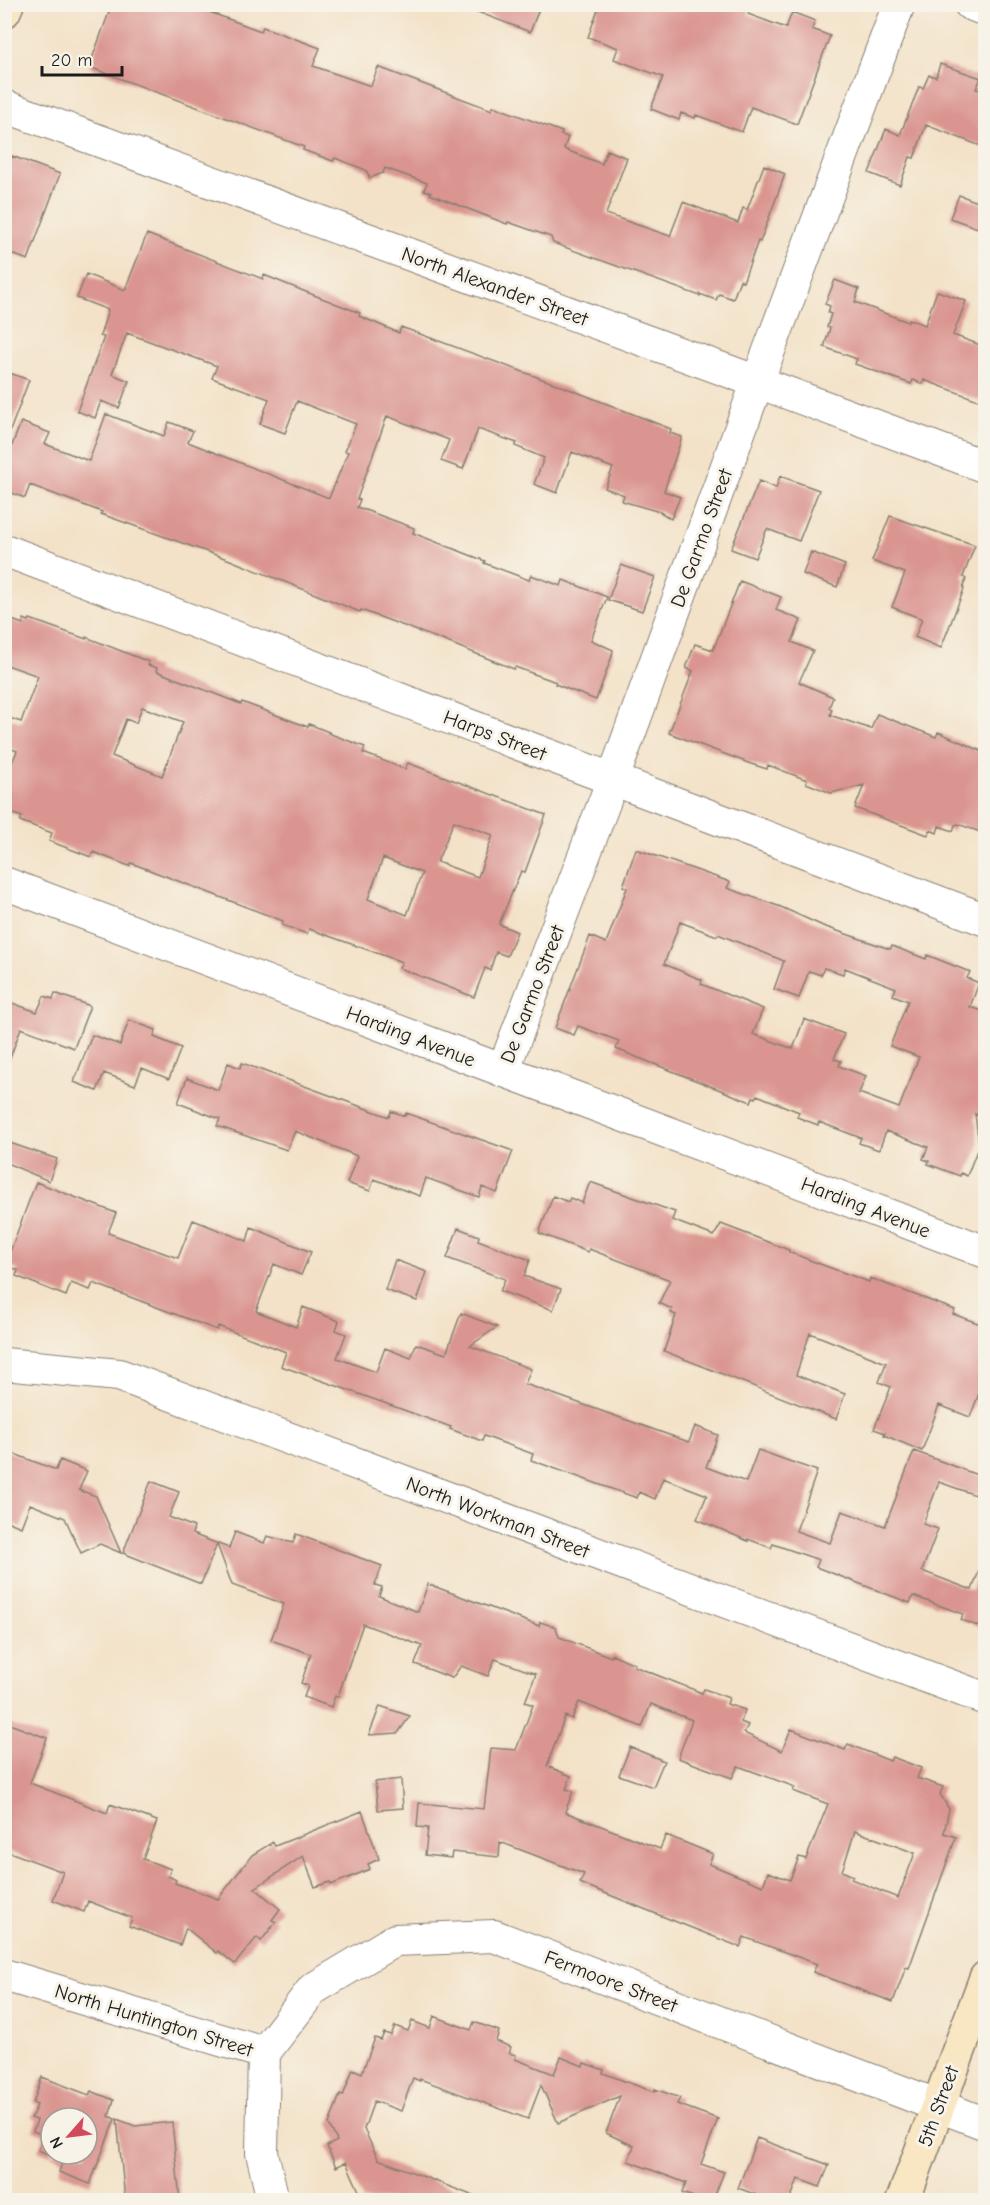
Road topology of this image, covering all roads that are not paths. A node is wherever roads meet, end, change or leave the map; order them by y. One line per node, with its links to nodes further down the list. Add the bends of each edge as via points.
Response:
1 (7, 4): 5 (street)
2 (899, 4): 7 (street, De Garmo Street)
3 (970, 4): 4 (street)
4 (986, 10)
5 (4, 11)
6 (4, 106): 7 (street, North Alexander Street)
7 (758, 382): 8 (street, North Alexander Street); 10 (street, De Garmo Street)
8 (986, 467)
9 (4, 550): 10 (street, Harps Street)
10 (613, 779): 12 (street, Harps Street); 13 (street, De Garmo Street)
11 (4, 883): 13 (street, Harding Avenue)
12 (986, 920)
13 (503, 1071): 14 (street, Harding Avenue)
14 (986, 1252)
15 (4, 1364): 16 (street, North Workman Street, via 119,1375)
16 (986, 1699)
17 (4, 1975): 19 (street, North Huntington Street)
18 (986, 1978): 20 (street, 5th Street)
19 (264, 2053): 20 (street, Fermoore Street, via 313,1989 395,1940 494,1936); 22 (street, North Huntington Street, via 262,2153)
20 (938, 2106): 21 (street, Fermoore Street); 23 (street, 5th Street)
21 (986, 2124)
22 (273, 2200)
23 (903, 2200)

